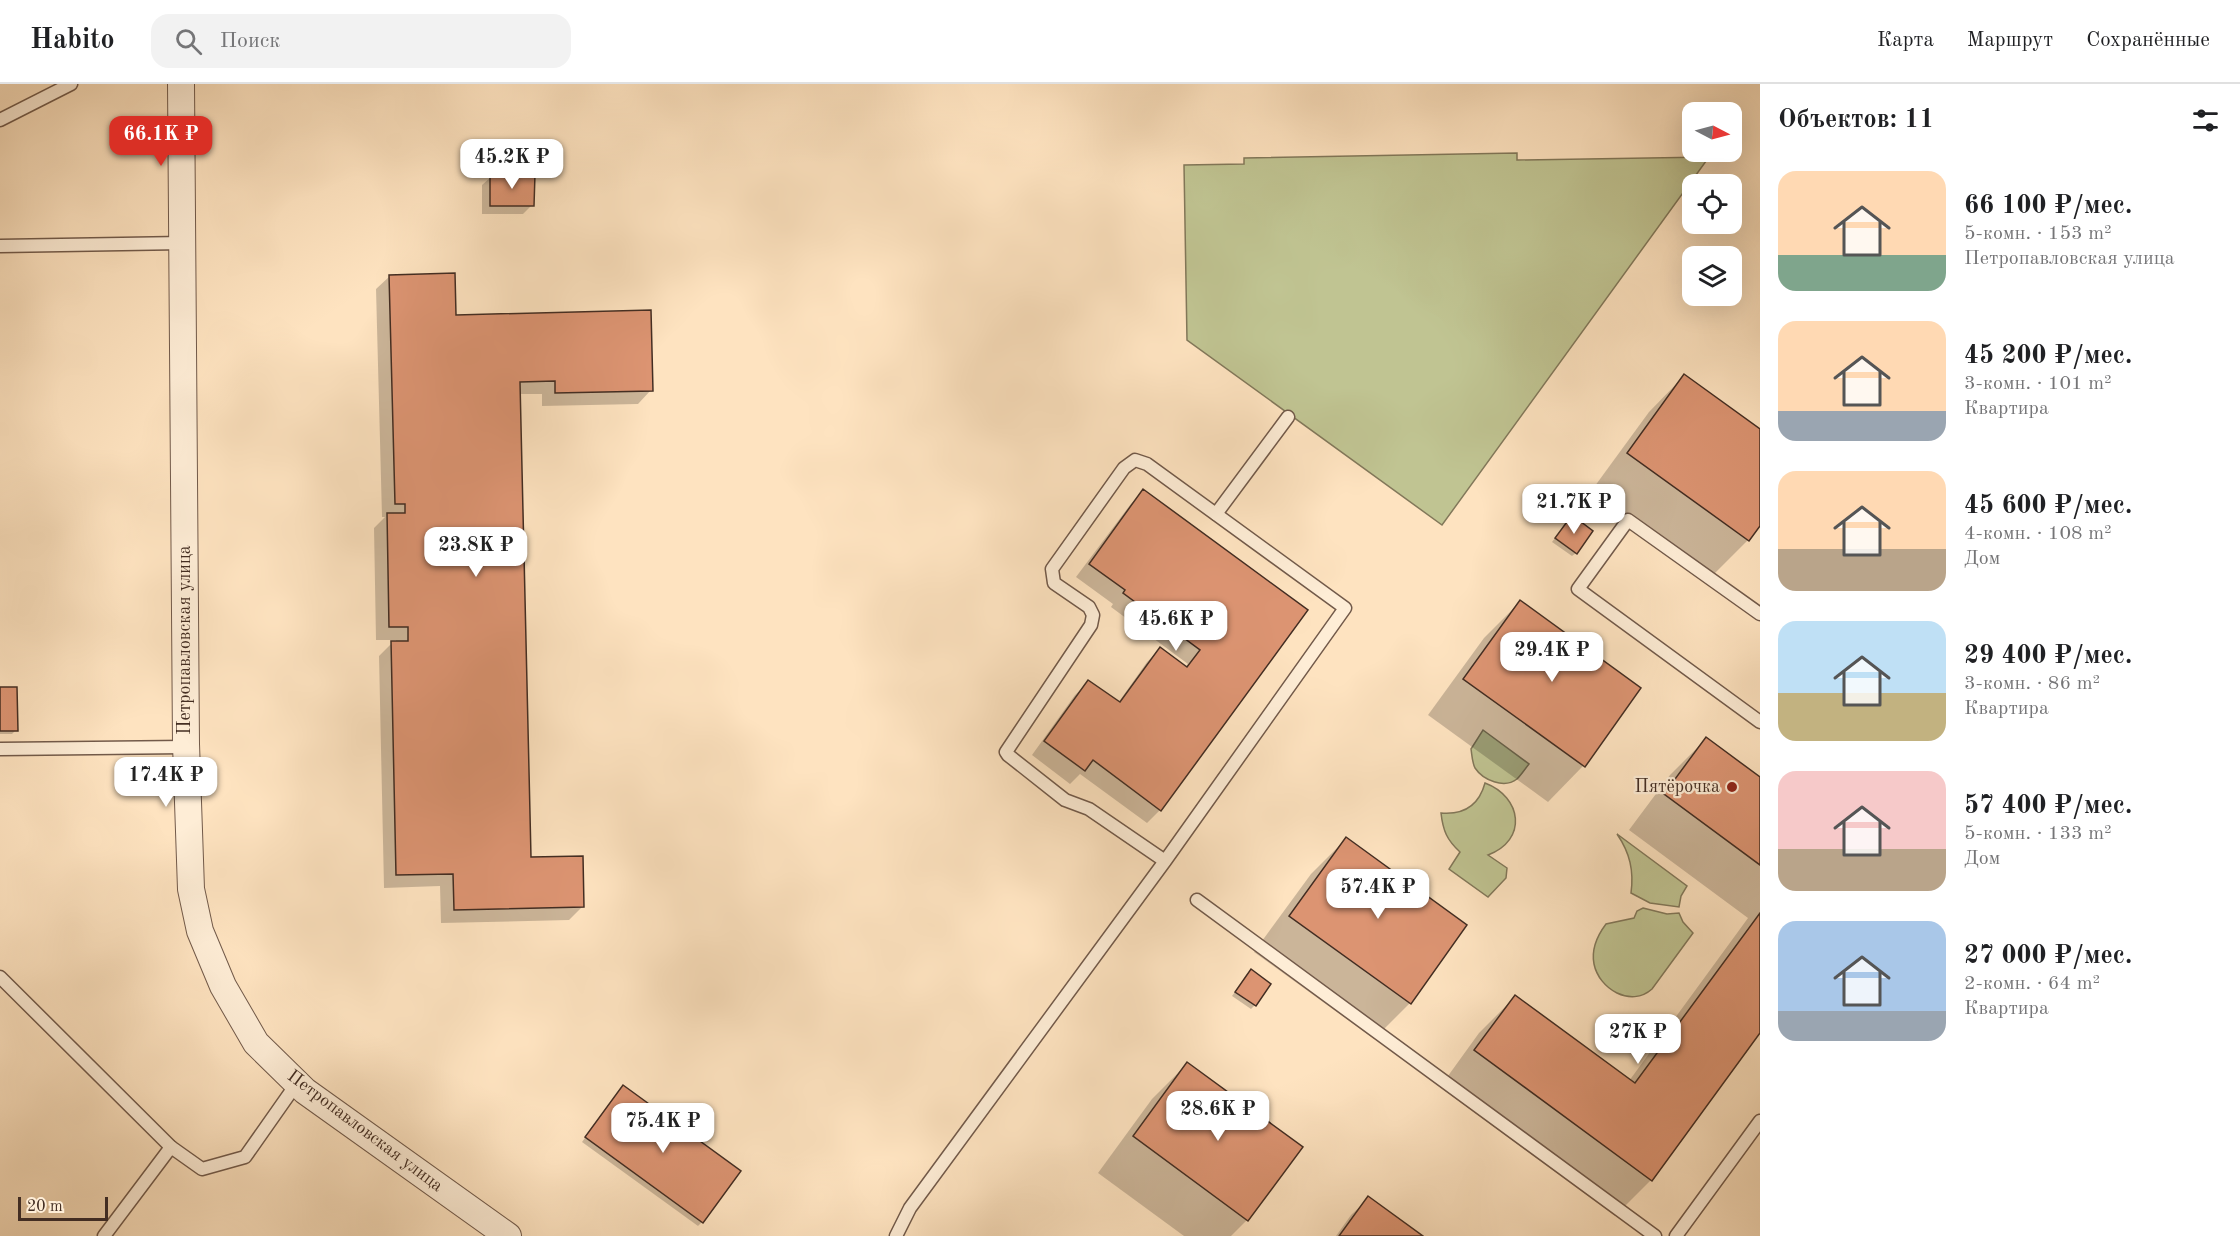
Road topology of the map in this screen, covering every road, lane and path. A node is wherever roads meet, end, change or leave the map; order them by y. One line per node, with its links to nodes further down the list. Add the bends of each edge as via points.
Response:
1 (71, 84): 3 (lane)
2 (181, 84): 4 (street, Петропавловская улица)
3 (0, 120)
4 (183, 243): 5 (lane); 10 (street, Петропавловская улица)
5 (0, 246)
6 (1288, 417): 7 (lane)
7 (1216, 514): 12 (lane, via 1345,608); 12 (lane, via 1142,461 1135,460 1124,468 1052,569 1054,583 1089,607 1093,615 1091,626 1006,752 1065,800 1089,809)
8 (1760, 614): 9 (lane, via 1628,520 1578,589)
9 (1760, 722)
10 (186, 747): 11 (lane); 15 (street, Петропавловская улица, via 191,889 200,932 223,986 256,1043)
11 (0, 749)
12 (1164, 861): 20 (lane, via 910,1208)
13 (1197, 900): 21 (lane)
14 (0, 977): 17 (lane)
15 (297, 1083): 17 (lane, via 244,1157 202,1169); 19 (street, Петропавловская улица)
16 (1760, 1121): 22 (lane)
17 (171, 1147): 18 (lane)
18 (104, 1236)
19 (508, 1236)
20 (896, 1236)
21 (1655, 1236)
22 (1676, 1236)

